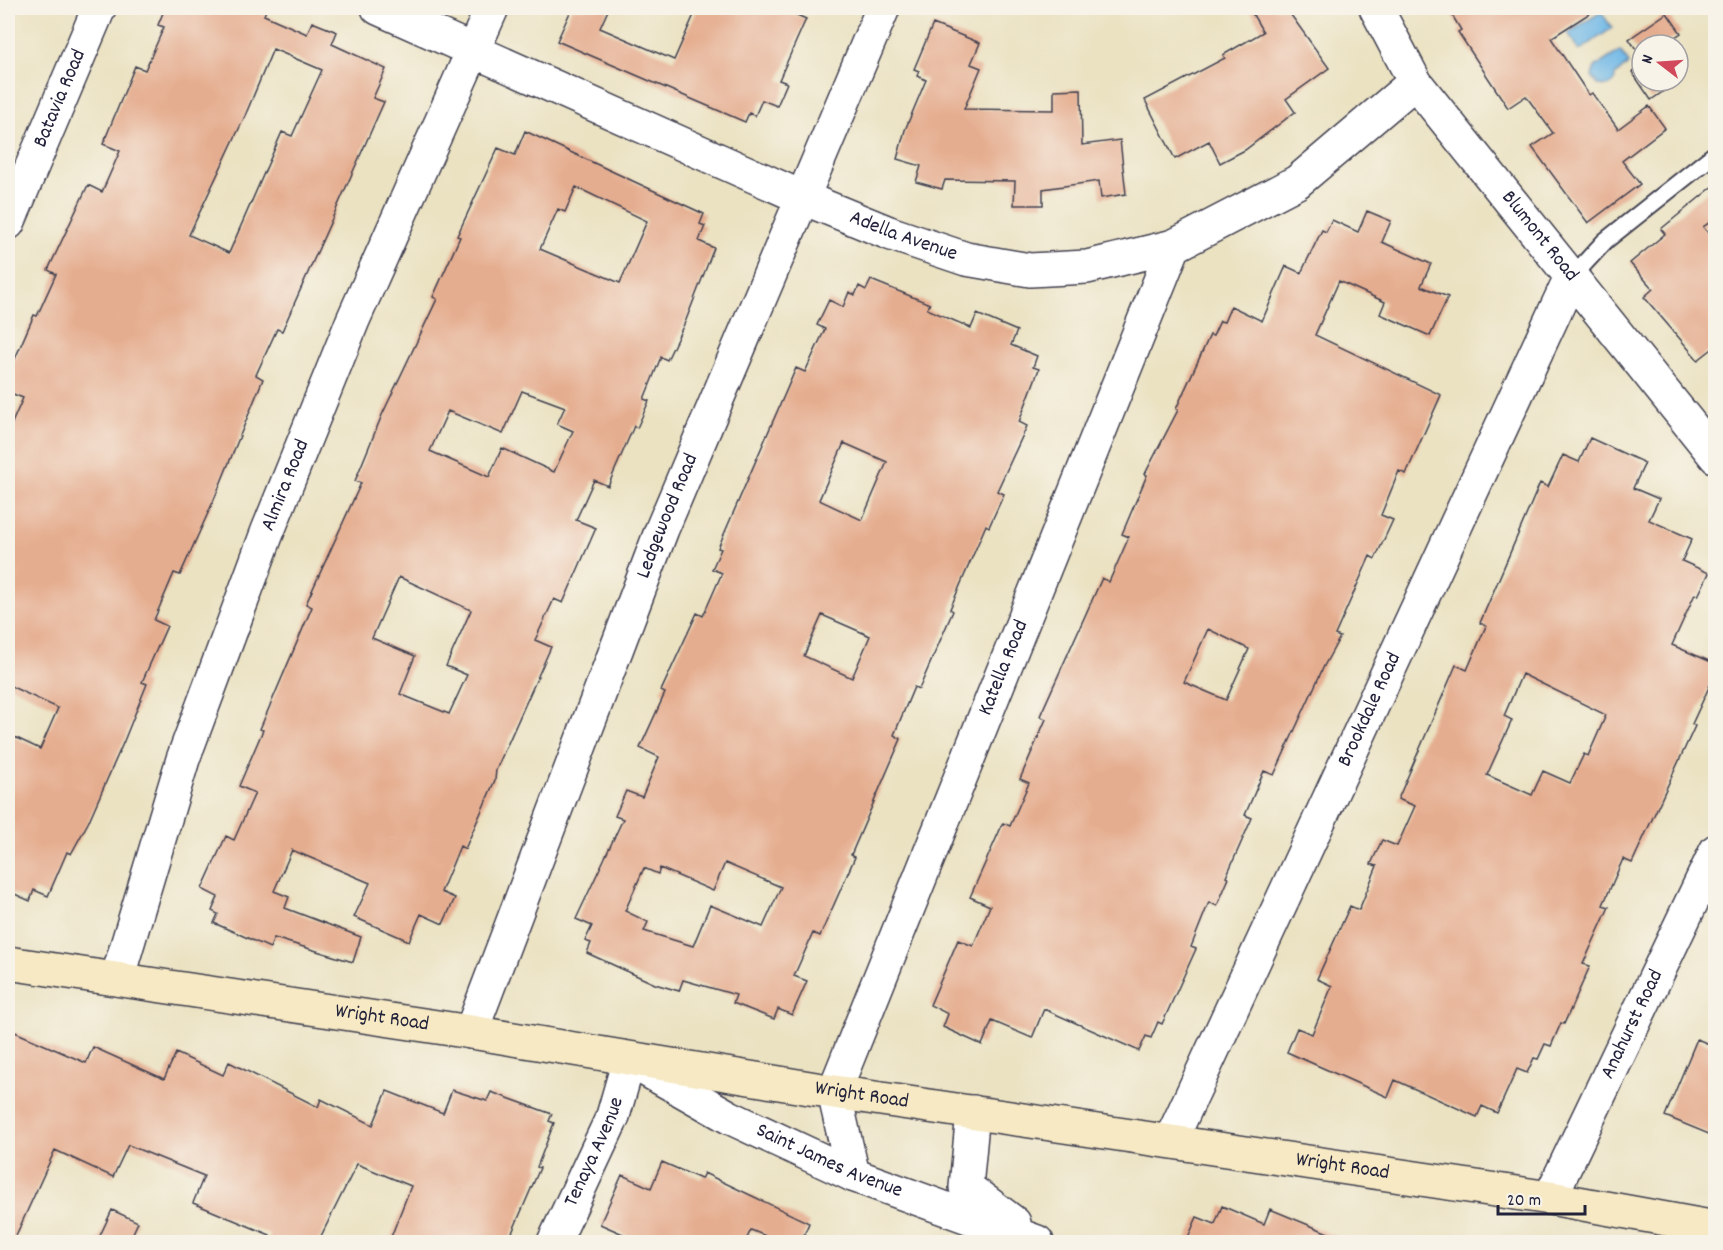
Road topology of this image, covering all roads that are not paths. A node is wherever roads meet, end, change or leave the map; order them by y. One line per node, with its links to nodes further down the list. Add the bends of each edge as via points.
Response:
1 (99, 8): 10 (street, Batavia Road)
2 (378, 8): 6 (street, Adella Avenue)
3 (492, 8): 6 (street, Almira Road)
4 (883, 8): 9 (street, Ledgewood Road)
5 (1376, 8): 7 (street, Blumont Road)
6 (474, 49): 9 (street, Adella Avenue); 16 (street, Almira Road, via 353,321 267,533 183,759)
7 (1415, 82): 11 (street, Adella Avenue, via 1297,182); 12 (street, Blumont Road)
8 (1716, 153): 12 (lane, via 1605,241)
9 (801, 197): 11 (street, Adella Avenue, via 889,234 966,259 1030,270 1087,267); 17 (street, Ledgewood Road, via 662,530)
10 (8, 224)
11 (1174, 246): 19 (street, Katella Road)
12 (1570, 279): 13 (street, Blumont Road); 21 (street, Brookdale Road)
13 (1716, 457)
14 (1716, 851): 23 (street, Anahurst Road)
15 (8, 963): 16 (street, Wright Road)
16 (117, 979): 17 (street, Wright Road)
17 (471, 1032): 18 (street, Wright Road)
18 (629, 1060): 19 (street, Wright Road); 22 (street, Saint James Avenue, via 729,1117); 25 (street, Tenaya Avenue, via 613,1116)
19 (834, 1092): 20 (street, Wright Road); 22 (street)
20 (973, 1112): 21 (street, Wright Road); 26 (street, via 966,1187)
21 (1171, 1140): 23 (street, Wright Road)
22 (853, 1175): 26 (street, Saint James Avenue)
23 (1550, 1198): 24 (street, Wright Road)
24 (1716, 1228)
25 (554, 1242)
26 (1038, 1242)

